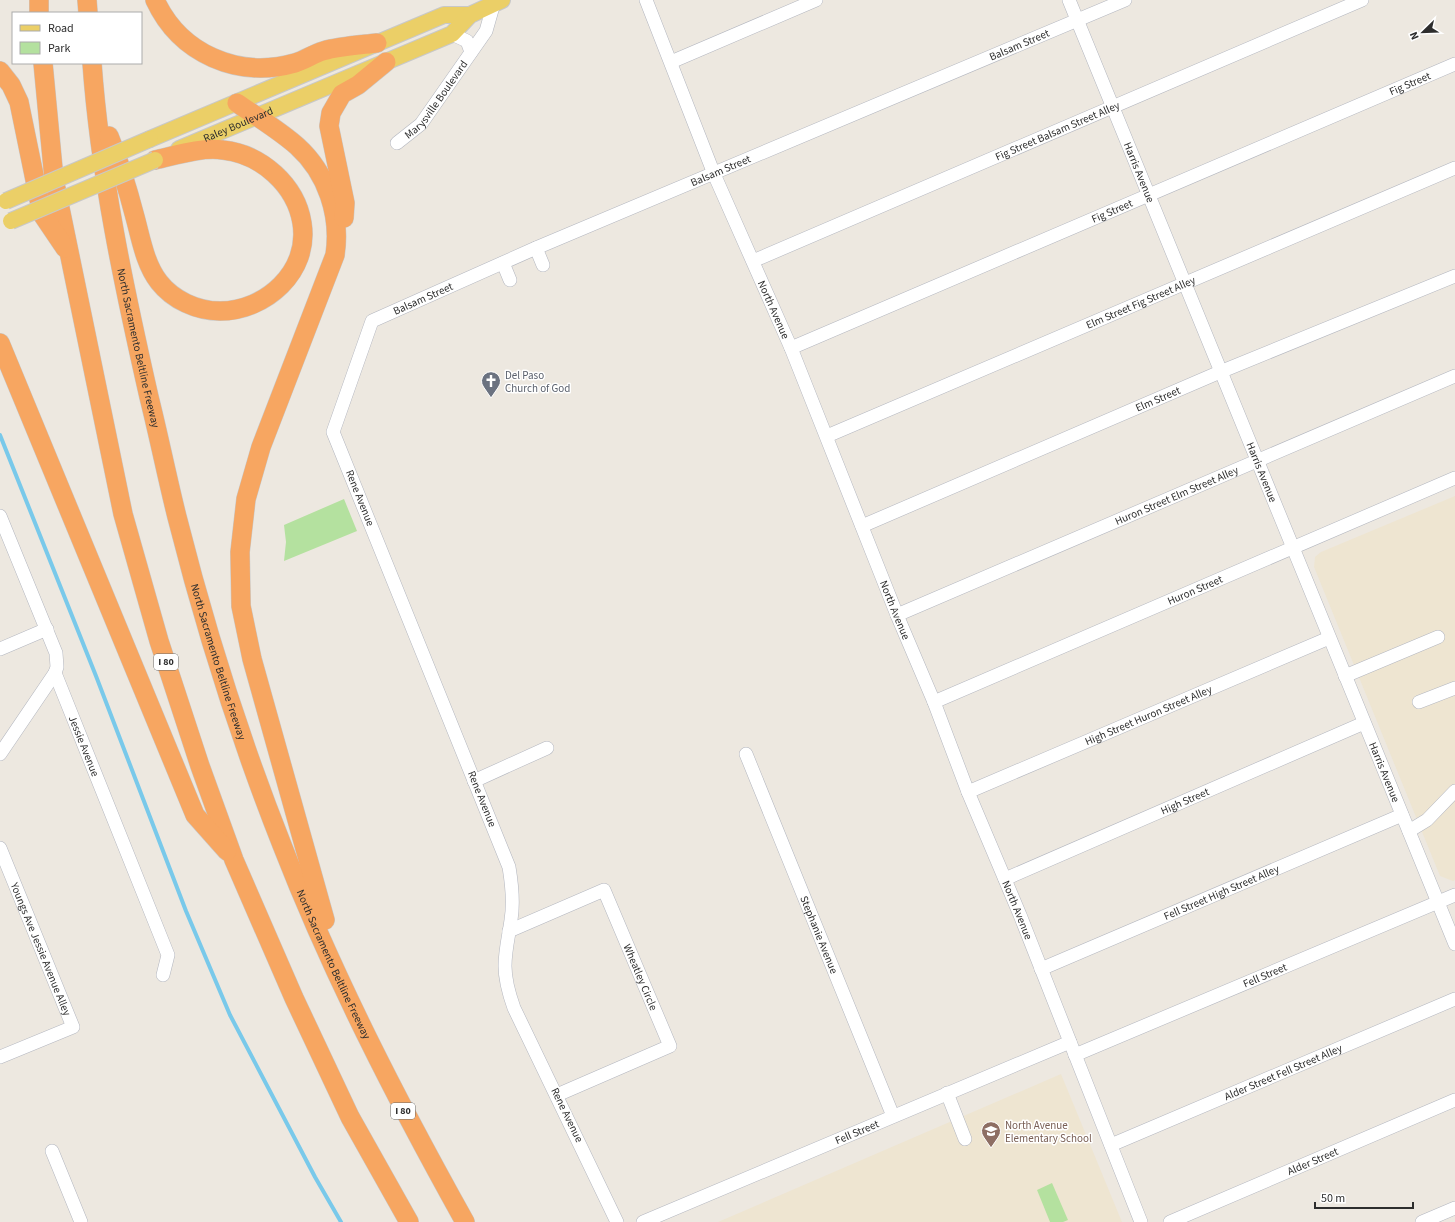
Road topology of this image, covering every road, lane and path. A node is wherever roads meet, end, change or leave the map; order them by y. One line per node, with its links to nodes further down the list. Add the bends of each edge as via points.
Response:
1 (38, 0): 11 (highway)
2 (87, 0): 12 (highway)
3 (155, 0): 16 (highway, via 180,37 205,55 233,66 264,68 295,63 324,51)
4 (646, 0): 19 (street, North Avenue)
5 (816, 0): 19 (street)
6 (1069, 0): 14 (street, Harris Avenue)
7 (1125, 0): 10 (street, Balsam Street)
8 (1362, 0): 26 (street, Fig Street Balsam Street Alley)
9 (496, 1): 13 (main road, Raley Boulevard); 17 (street, Marysville Boulevard, via 486,31)
10 (1110, 3): 14 (street, Balsam Street)
11 (39, 12)
12 (88, 12)
13 (470, 15): 15 (main road, Raley Boulevard); 16 (main road, Raley Boulevard, via 444,15)
14 (1078, 21): 26 (street, Harris Avenue); 31 (street, Balsam Street)
15 (452, 34): 17 (street, Marysville Boulevard, via 467,41); 18 (main road, Raley Boulevard)
16 (377, 43): 25 (main road, Raley Boulevard)
17 (471, 52): 28 (street, Marysville Boulevard, via 421,124)
18 (386, 62): 27 (main road, Raley Boulevard); 35 (highway, via 358,85 342,94 331,113 329,126 345,203 344,223)
19 (671, 62): 31 (street, North Avenue)
20 (43, 64): 37 (highway, I 80, via 54,179)
21 (92, 64): 24 (highway, North Sacramento Beltline Freeway / I 80)
22 (1455, 64): 32 (street, Fig Street)
23 (0, 71): 37 (highway, via 11,85 19,102 42,214)
24 (94, 98): 29 (highway, via 121,166 146,256 153,273 168,292 195,307 213,311 232,311 261,302 280,287 299,255 302,225 291,194 280,179 254,159 223,150 204,150); 83 (highway, North Sacramento Beltline Freeway / I 80, via 112,217 137,343 179,525 227,690 282,845)
25 (237, 103): 27 (highway); 33 (main road, Raley Boulevard, bridge)
26 (1111, 107): 32 (street, Harris Avenue); 38 (street, Fig Street Balsam Street Alley)
27 (256, 116): 29 (main road, Raley Boulevard); 35 (highway, via 296,145 323,179 335,213)
28 (397, 143)
29 (155, 160): 34 (main road, Raley Boulevard, bridge)
30 (1455, 168): 43 (street, Elm Street Fig Street Alley)
31 (714, 174): 36 (street, Balsam Street); 38 (street, North Avenue)
32 (1148, 195): 43 (street, Harris Avenue); 45 (street, Fig Street)
33 (2, 202)
34 (5, 223)
35 (336, 248): 83 (highway, via 261,447 246,499 240,552 241,606 252,659)
36 (536, 248): 39 (street, Balsam Street); 40 (street)
37 (70, 256): 75 (highway, I 80, via 123,514 159,641)
38 (753, 261): 45 (street, North Avenue)
39 (503, 263): 42 (street); 47 (street, Balsam Street, via 372,321)
40 (543, 265)
41 (1455, 276): 46 (street, Elm Street)
42 (510, 280)
43 (1184, 284): 46 (street, Harris Avenue); 49 (street, Elm Street Fig Street Alley)
44 (0, 343): 75 (highway, via 195,815)
45 (791, 348): 49 (street, North Avenue)
46 (1220, 372): 50 (street, Harris Avenue); 53 (street, Elm Street)
47 (352, 376): 69 (street, Rene Avenue, via 333,432)
48 (1455, 376): 50 (street, Huron Street Elm Street Alley)
49 (827, 436): 53 (street, North Avenue)
50 (1256, 460): 54 (street, Harris Avenue); 55 (street, Huron Street Elm Street Alley)
51 (1455, 478): 54 (street, Huron Street)
52 (0, 516): 56 (street, Jessie Avenue)
53 (862, 526): 55 (street, North Avenue)
54 (1292, 548): 58 (street, Harris Avenue); 63 (street, Huron Street)
55 (897, 615): 63 (street, North Avenue)
56 (47, 629): 59 (street); 60 (street, Jessie Avenue, via 56,653)
57 (1438, 637): 61 (street)
58 (1329, 638): 61 (street, Harris Avenue); 70 (street, High Street Huron Street Alley)
59 (0, 649)
60 (55, 673): 67 (street); 82 (street, Jessie Avenue, via 168,956)
61 (1345, 676): 65 (street, Harris Avenue)
62 (1455, 688): 64 (street)
63 (934, 702): 70 (street, North Avenue)
64 (1419, 702)
65 (1364, 723): 72 (street, Harris Avenue); 76 (street, High Street)
66 (547, 748): 69 (street)
67 (0, 754)
68 (746, 754): 91 (street, Stephanie Avenue)
69 (474, 781): 79 (street, Rene Avenue, via 509,867 513,900)
70 (968, 792): 76 (street, North Avenue)
71 (1455, 792): 73 (street, via 1427,820)
72 (1402, 815): 73 (street, Harris Avenue); 81 (street, Fell Street High Street Alley)
73 (1408, 831): 78 (street, Harris Avenue)
74 (0, 848): 87 (street, Youngs Ave Jessie Avenue Alley, via 73,1027)
75 (234, 860): 97 (highway, I 80, via 294,998 347,1110)
76 (1005, 879): 81 (street, North Avenue)
77 (1455, 895): 78 (street, Fell Street)
78 (1438, 902): 80 (street, Harris Avenue); 86 (street, Fell Street)
79 (509, 930): 89 (street, Rene Avenue, via 505,967 508,988 514,1008); 89 (street, Wheatley Circle, via 604,890 670,1046)
80 (1455, 944)
81 (1041, 969): 85 (street, North Avenue)
82 (163, 975)
83 (347, 997): 98 (highway, North Sacramento Beltline Freeway / I 80, via 406,1115)
84 (1455, 999): 93 (street, Alder Street Fell Street Alley)
85 (1070, 1042): 86 (street, North Avenue); 88 (street, Fell Street)
86 (1075, 1055): 93 (street, North Avenue)
87 (0, 1057)
88 (947, 1093): 91 (street, Fell Street); 92 (street)
89 (557, 1094): 99 (street, Rene Avenue)
90 (1455, 1100): 102 (street, Alder Street)
91 (893, 1116): 100 (street, Fell Street)
92 (965, 1139)
93 (1111, 1145): 101 (street, North Avenue)
94 (52, 1151): 96 (street)
95 (1455, 1208): 103 (street)
96 (81, 1222)
97 (409, 1222)
98 (465, 1222)
99 (617, 1222)
100 (643, 1222)
101 (1141, 1222)
102 (1170, 1222)
103 (1422, 1222)

